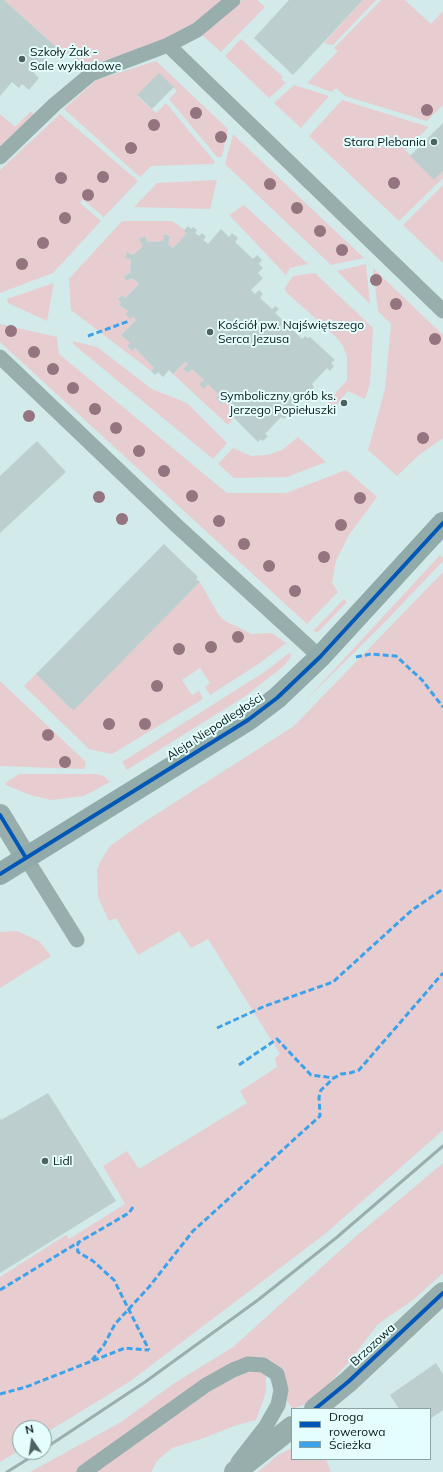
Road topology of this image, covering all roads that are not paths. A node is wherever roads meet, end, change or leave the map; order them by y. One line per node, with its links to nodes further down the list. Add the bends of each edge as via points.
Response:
1 (233, 0): 2 (lane, via 197,30)
2 (168, 45): 3 (lane, via 91,74 54,105); 4 (lane)
3 (0, 157)
4 (443, 311)
5 (0, 358): 7 (lane)
6 (443, 523): 7 (street, Aleja Niepodległości)
7 (320, 657): 9 (street, Aleja Niepodległości, via 277,698 248,720)
8 (0, 815): 9 (street)
9 (26, 858): 10 (street, Aleja Niepodległości); 11 (lane)
10 (0, 874)
11 (77, 940)
12 (443, 1293): 13 (street, Brzozowa)
13 (317, 1408)
14 (291, 1429): 17 (street)
15 (84, 1472): 16 (lane, via 220,1377 248,1364 264,1365 277,1374 281,1390 278,1405 266,1426)
16 (230, 1472)
17 (235, 1472)

